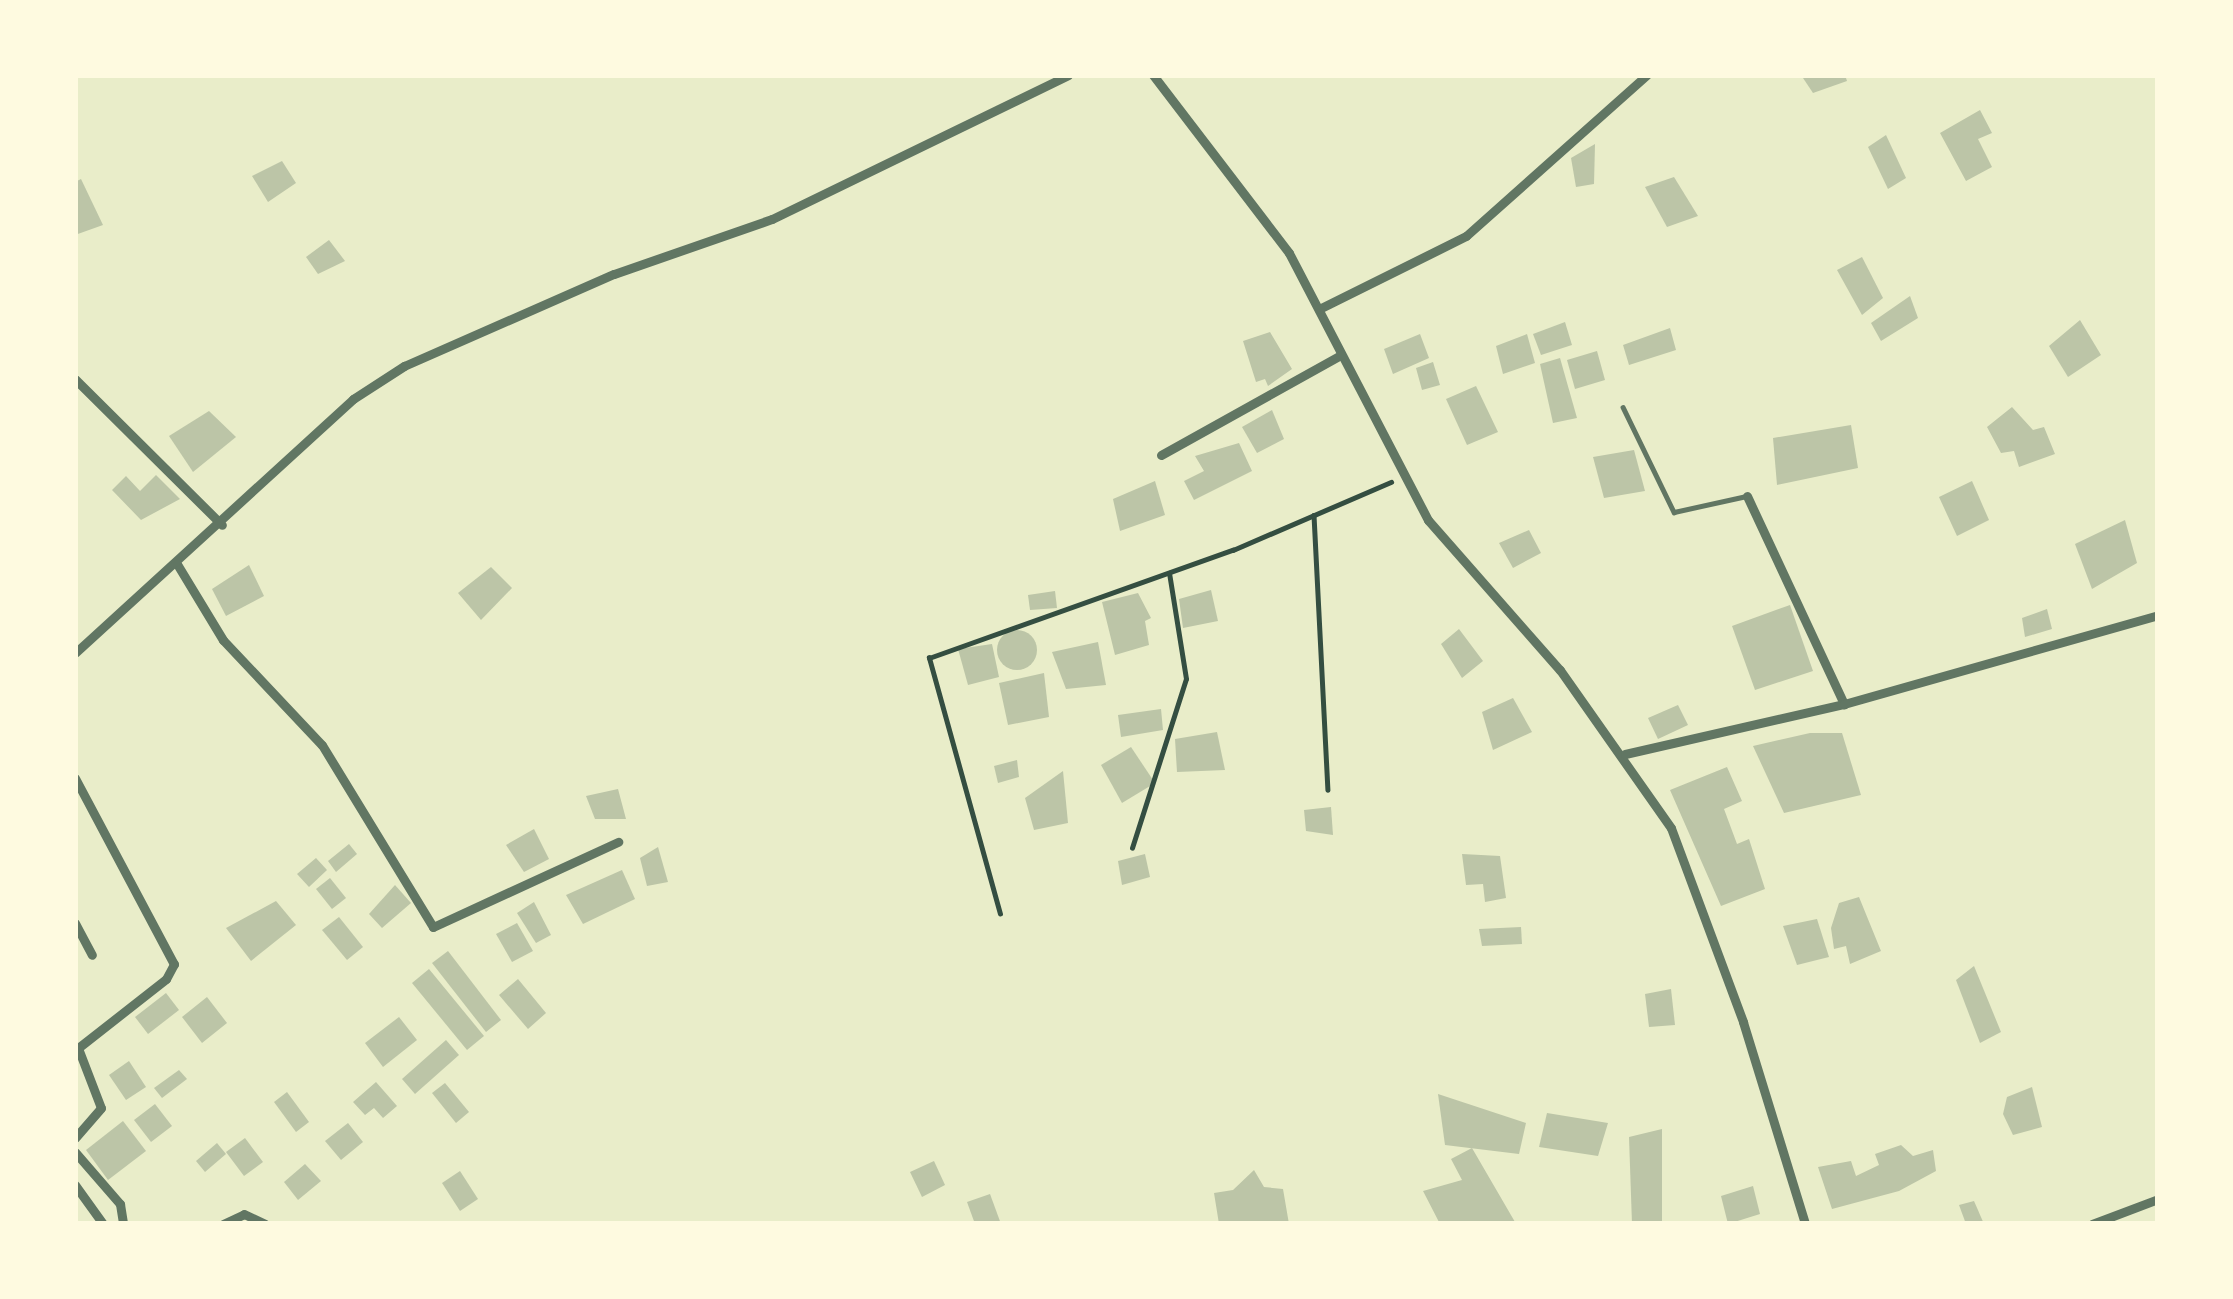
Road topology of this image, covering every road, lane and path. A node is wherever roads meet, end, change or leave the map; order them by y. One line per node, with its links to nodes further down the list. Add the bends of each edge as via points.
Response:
1 (1068, 75): 12 (street, via 772,219 656,257 404,366 353,399)
2 (1153, 75): 4 (street, via 1235,173)
3 (1647, 75): 4 (street, via 1466,236)
4 (1319, 309): 5 (street)
5 (1342, 356): 8 (street); 9 (street)
6 (75, 379): 12 (street)
7 (1623, 407): 10 (lane, via 1674,512)
8 (1161, 455)
9 (1402, 478): 11 (path); 18 (street, via 1480,586)
10 (1747, 496): 17 (street)
11 (1314, 515): 14 (path); 20 (path)
12 (222, 525): 13 (street)
13 (177, 564): 16 (street); 21 (street, via 223,640 322,745 433,927)
14 (1169, 573): 22 (path, via 1186,679); 23 (path, via 929,658)
15 (2158, 615): 17 (street)
16 (75, 653)
17 (1844, 704): 18 (street)
18 (1625, 754): 35 (street, via 1671,828 1700,897)
19 (75, 778): 26 (street, via 174,964 166,979 78,1048 101,1108)
20 (1328, 790)
21 (618, 842)
22 (1132, 848)
23 (1000, 914)
24 (75, 923): 25 (street)
25 (92, 955)
26 (75, 1138)
27 (75, 1152): 32 (street, via 120,1204)
28 (75, 1185): 31 (street)
29 (2158, 1199): 30 (street)
30 (2111, 1220): 36 (street)
31 (103, 1224)
32 (123, 1224)
33 (223, 1224): 34 (street, via 244,1214)
34 (266, 1224)
35 (1804, 1224)
36 (2092, 1224)

